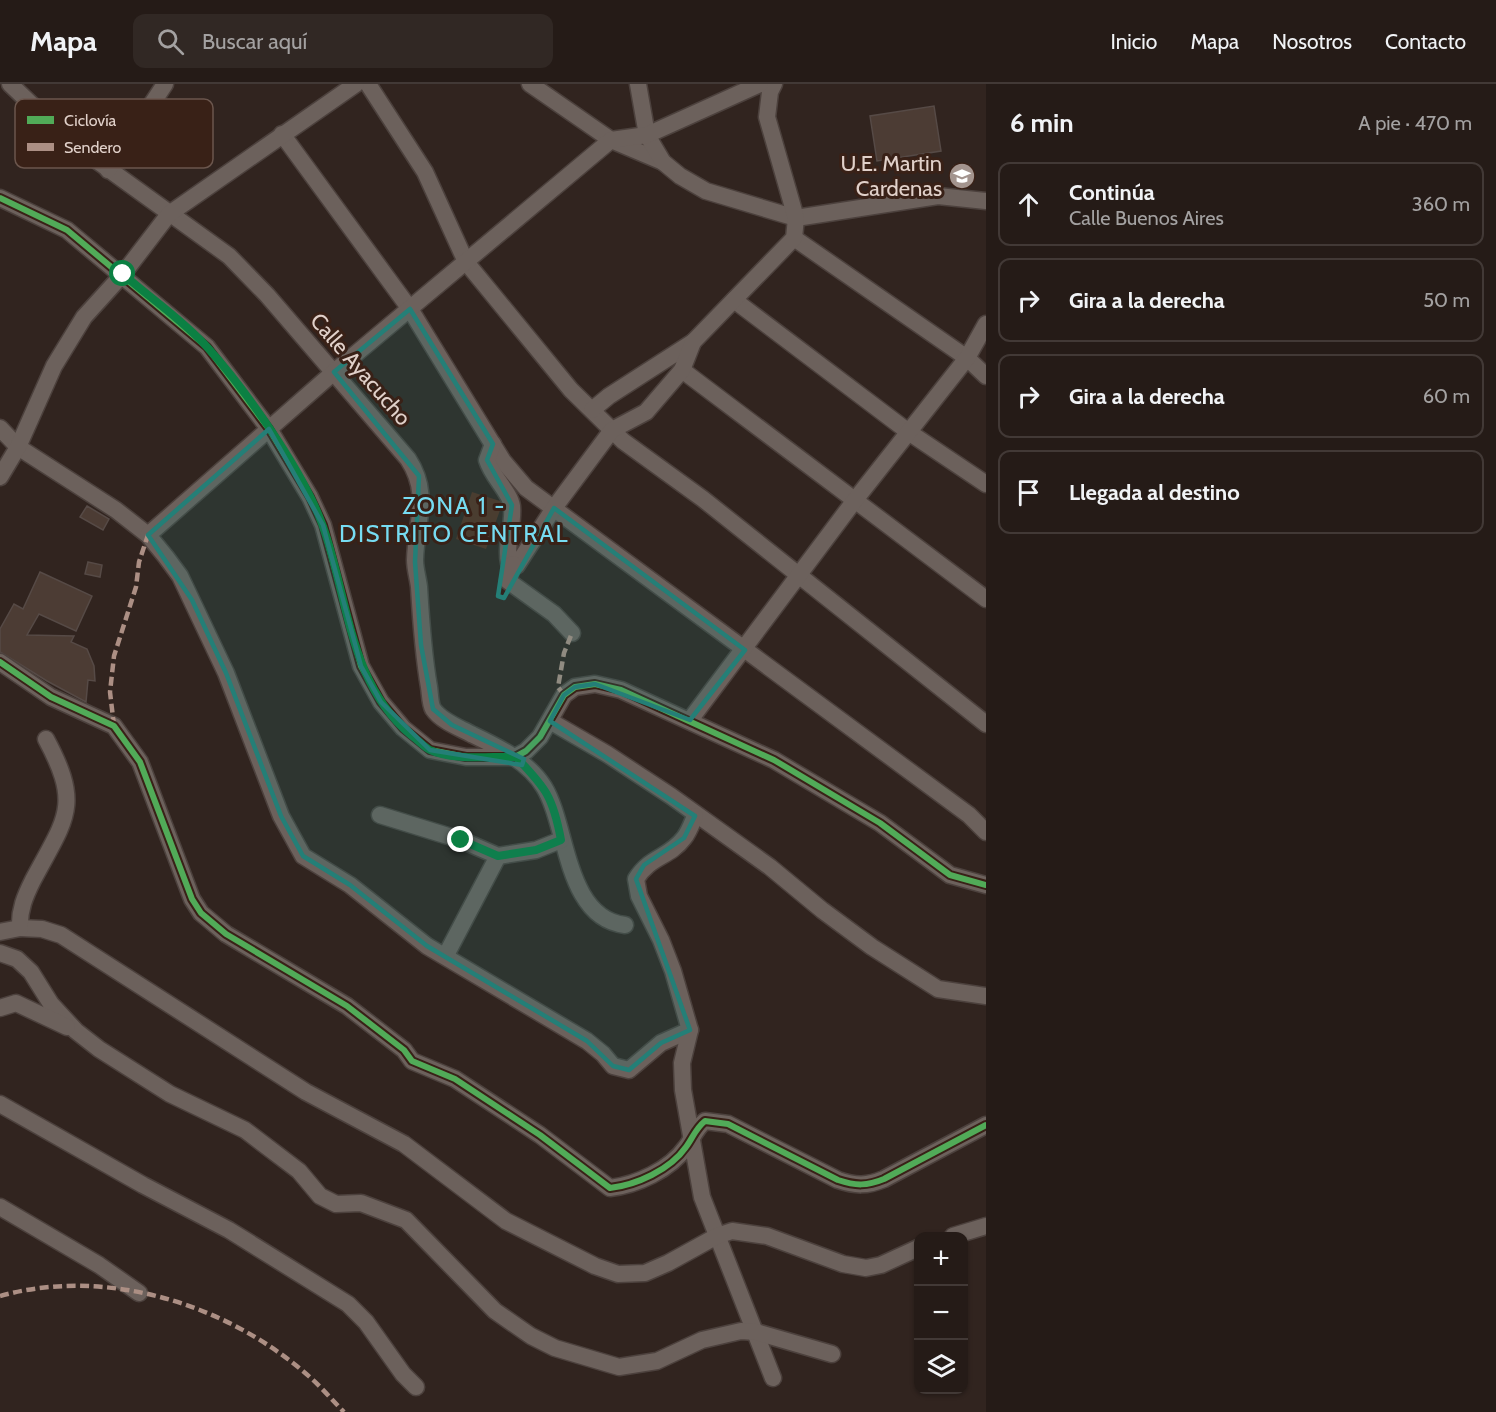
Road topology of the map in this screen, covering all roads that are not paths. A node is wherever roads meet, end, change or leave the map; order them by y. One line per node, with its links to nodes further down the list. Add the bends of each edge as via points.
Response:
1 (8, 84): 9 (street); 10 (street, Calle Ayacucho)
2 (165, 84): 11 (street)
3 (356, 84): 12 (street)
4 (368, 84): 23 (street, via 425,172)
5 (530, 84): 14 (street)
6 (638, 84): 13 (street)
7 (760, 84): 13 (street)
8 (774, 84): 21 (street, via 767,117)
9 (0, 93)
10 (24, 99)
11 (155, 99)
12 (282, 134): 20 (street); 26 (street)
13 (647, 135): 14 (street); 15 (street)
14 (611, 140): 15 (street); 23 (street)
15 (663, 162): 21 (street, via 706,191)
16 (105, 168): 17 (street, Calle Ayacucho)
17 (108, 170): 20 (street, Calle Ayacucho)
18 (0, 198): 24 (street, via 67,230)
19 (986, 201): 21 (street, via 938,196)
20 (169, 214): 24 (street); 31 (street, Calle Ayacucho, via 229,256)
21 (796, 218): 22 (street)
22 (794, 238): 25 (street); 29 (street)
23 (466, 262): 26 (street); 33 (street)
24 (123, 274): 35 (street, via 207,347); 39 (street, via 84,317 66,346)
25 (734, 300): 28 (street); 37 (street)
26 (410, 309): 31 (street); 38 (street)
27 (986, 324): 29 (street)
28 (693, 342): 30 (street); 33 (street)
29 (967, 358): 32 (street); 37 (street)
30 (682, 370): 36 (street, via 646,412); 42 (street)
31 (334, 372): 35 (street); 55 (street, Calle Ayacucho, via 419,476 422,499 415,562 421,645 433,709 452,724)
32 (986, 376)
33 (592, 411): 36 (street)
34 (0, 428): 39 (street)
35 (269, 429): 44 (street); 55 (street, via 323,525 361,666 381,702 403,728 430,750 466,757)
36 (612, 430): 43 (street); 46 (street)
37 (910, 433): 41 (street); 42 (street)
38 (493, 444): 43 (street, via 526,488); 45 (street, via 487,460 492,476 512,505 506,549 509,563)
39 (18, 447): 40 (street); 44 (street)
40 (0, 477)
41 (986, 484)
42 (855, 500): 46 (street); 47 (street)
43 (554, 508): 45 (street, via 524,558 518,565); 49 (street)
44 (148, 535): 66 (street, via 180,576 192,600 226,672 281,816 303,856)
45 (513, 564): 48 (street, via 508,581 554,614)
46 (800, 574): 49 (street); 53 (street)
47 (986, 599)
48 (572, 633)
49 (745, 650): 51 (street); 58 (street, via 969,814)
50 (0, 662): 73 (street, via 51,697 114,726 129,743 140,762 192,899 201,913 226,934 348,1006 412,1060 455,1079 540,1135 610,1188 624,1186 677,1158)
51 (690, 720): 52 (street, via 621,690 595,684 575,687 564,695); 61 (street, via 826,789 950,875)
52 (550, 721): 55 (street, via 526,752); 57 (street, via 607,754)
53 (986, 723)
54 (46, 739): 63 (street, via 63,770 67,816 24,897)
55 (516, 757): 59 (street, via 543,785 555,808)
56 (380, 815): 60 (street)
57 (695, 816): 67 (street, via 770,867 872,947 938,989); 69 (street, via 684,838 665,855 644,865 636,879 639,896 673,971)
58 (986, 832)
59 (561, 840): 60 (street, via 536,850); 62 (street, via 574,876 592,907 612,923)
60 (498, 856): 66 (street)
61 (986, 885)
62 (625, 925)
63 (20, 928): 64 (street); 77 (street, via 61,935 306,1092 404,1144 506,1221 595,1266 618,1274 645,1273)
64 (0, 932)
65 (0, 953): 70 (street, via 17,959 31,972 51,1004)
66 (446, 955): 69 (street, via 586,1041 613,1066 629,1070 661,1043)
67 (986, 996)
68 (0, 1008): 70 (street, via 16,1003)
69 (690, 1030): 73 (street, via 682,1063 683,1090)
70 (76, 1031): 80 (street, via 170,1094 245,1130 299,1171 320,1196 336,1204 361,1203 406,1220 495,1311 555,1348 619,1366 657,1360 702,1340 741,1331)
71 (0, 1104): 83 (street, via 321,1285 366,1322)
72 (986, 1125): 73 (street, via 868,1185 838,1180 728,1124 705,1121)
73 (693, 1136): 77 (street, via 702,1197)
74 (0, 1207): 79 (street, via 99,1264)
75 (986, 1226): 76 (street)
76 (966, 1232)
77 (717, 1236): 78 (street, via 749,1231 843,1264 866,1268); 80 (street)
78 (914, 1250)
79 (139, 1293)
80 (756, 1332): 81 (street); 82 (street)
81 (832, 1354)
82 (774, 1377)
83 (416, 1387)

